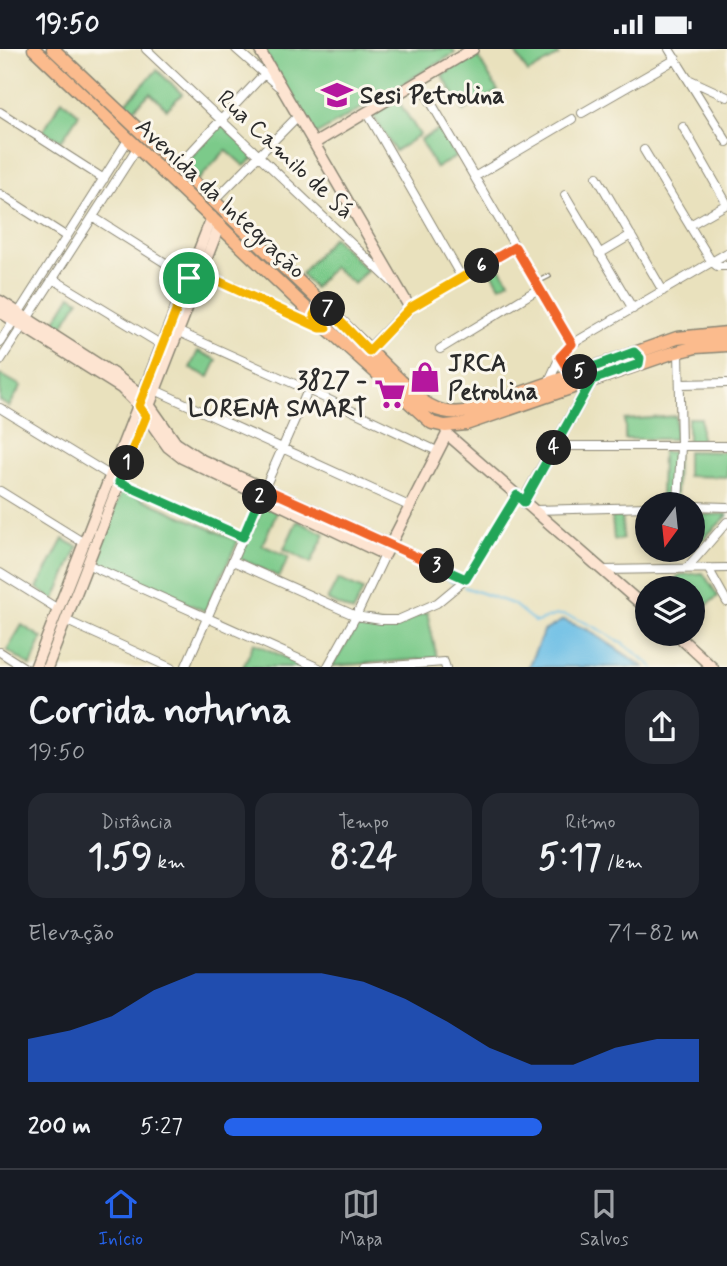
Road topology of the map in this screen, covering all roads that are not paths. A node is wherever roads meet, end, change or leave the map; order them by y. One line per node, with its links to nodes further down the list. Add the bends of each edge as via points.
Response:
1 (34, 49): 9 (main road, Avenida da Integração)
2 (53, 49): 9 (main road, Avenida da Integração)
3 (146, 49): 20 (street, Rua Camilo de Sá)
4 (236, 49): 10 (street)
5 (259, 49): 13 (street)
6 (669, 49): 8 (street)
7 (466, 51): 12 (street)
8 (676, 59): 11 (street); 17 (street)
9 (62, 67): 24 (main road, Avenida da Integração); 27 (main road, Avenida da Integração)
10 (263, 75): 13 (street); 20 (street)
11 (688, 79): 14 (street); 22 (street)
12 (419, 82): 16 (street); 28 (street)
13 (282, 89): 18 (street)
14 (727, 97)
15 (0, 112): 30 (street)
16 (367, 112): 23 (street); 47 (street)
17 (582, 113)
18 (298, 116): 23 (street); 26 (street)
19 (572, 119): 28 (street)
20 (221, 120): 26 (street, Rua Camilo de Sá); 27 (street)
21 (683, 127): 34 (street)
22 (727, 142)
23 (315, 143): 50 (street)
24 (133, 144): 30 (street); 35 (street); 36 (main road, Avenida da Integração)
25 (644, 150): 37 (street)
26 (260, 155): 33 (street); 50 (street, Rua Camilo de Sá)
27 (177, 167): 33 (main road, Avenida da Integração)
28 (476, 176): 40 (street)
29 (597, 177): 38 (street)
30 (104, 179): 39 (street)
31 (0, 194): 39 (street)
32 (565, 195): 42 (street)
33 (214, 201): 52 (main road, Avenida da Integração)
34 (727, 204): 37 (street)
35 (93, 217): 45 (street); 48 (street)
36 (216, 221): 45 (street); 54 (main road, Avenida da Integração)
37 (690, 225): 43 (street)
38 (631, 235): 42 (street); 51 (street)
39 (67, 237): 60 (street)
40 (515, 247): 47 (street); 49 (street)
41 (727, 253): 43 (street)
42 (599, 254): 57 (street)
43 (711, 261): 44 (street); 51 (street)
44 (727, 266)
45 (194, 274): 61 (street); 62 (street); 66 (street)
46 (549, 276): 49 (lane)
47 (462, 278): 56 (street)
48 (53, 279): 60 (street); 66 (street)
49 (538, 285): 65 (street); 68 (street)
50 (398, 288): 56 (street)
51 (663, 291): 57 (street)
52 (310, 292): 54 (main road); 55 (main road, Avenida da Integração)
53 (0, 301): 60 (street)
54 (300, 302): 59 (main road, Avenida da Integração)
55 (325, 306): 59 (main road, via 319,306); 69 (main road, Avenida da Integração)
56 (410, 308): 69 (street)
57 (633, 309): 65 (street)
58 (0, 312): 60 (street)
59 (314, 315): 61 (main road, Avenida da Integração)
60 (20, 319): 64 (street); 74 (street); 82 (street, via 116,375)
61 (327, 328): 85 (main road, Avenida da Integração, via 425,418)
62 (179, 333): 80 (street); 81 (street)
63 (727, 333): 70 (main road, Avenida da Integração, via 677,338)
64 (0, 342)
65 (572, 344): 72 (street)
66 (162, 345): 82 (street)
67 (727, 345): 71 (main road, Avenida da Integração)
68 (440, 349)
69 (369, 351): 77 (main road, Avenida da Integração, via 423,402 447,412 473,410)
70 (655, 351): 71 (main road, Avenida da Integração); 73 (main road, Avenida da Integração)
71 (679, 351): 79 (street)
72 (560, 357): 75 (street); 77 (street)
73 (637, 358): 75 (main road, Avenida da Integração); 76 (main road, Avenida da Integração)
74 (0, 361)
75 (571, 375): 77 (main road, Avenida da Integração)
76 (592, 380): 85 (main road, Avenida da Integração); 86 (street)
77 (548, 383)
78 (727, 383): 79 (street)
79 (681, 384): 87 (street)
80 (155, 390): 82 (street); 89 (street)
81 (308, 390): 89 (street); 90 (street)
82 (144, 402): 84 (street); 91 (street); 93 (street, via 176,443)
83 (0, 408): 91 (street)
84 (146, 416): 91 (street); 93 (street, via 182,458)
85 (446, 430): 90 (street); 95 (street)
86 (555, 446): 87 (street); 95 (street)
87 (681, 446): 88 (street); 94 (street)
88 (727, 446)
89 (282, 447): 93 (street); 96 (street)
90 (438, 451): 96 (street)
91 (115, 479): 102 (street); 103 (street); 106 (street)
92 (0, 491): 103 (street)
93 (262, 492): 102 (street); 104 (street)
94 (679, 492)
95 (521, 498): 100 (street); 112 (street)
96 (409, 506): 104 (street)
97 (705, 506): 99 (street)
98 (635, 507): 100 (street)
99 (727, 507)
100 (535, 510): 110 (street)
101 (727, 521): 109 (street)
102 (243, 537): 105 (street)
103 (84, 543): 115 (street)
104 (388, 550): 112 (street); 116 (street)
105 (233, 561): 116 (street); 117 (street)
106 (87, 564): 115 (street); 117 (street)
107 (708, 568): 108 (street); 109 (street); 114 (street)
108 (727, 568)
109 (686, 569): 110 (street)
110 (603, 570): 113 (street)
111 (0, 573): 115 (street)
112 (466, 579): 116 (street, via 437,603 407,618 389,621)
113 (635, 598)
114 (727, 603)
115 (63, 605): 118 (street); 123 (street)
116 (356, 616): 128 (street)
117 (208, 618): 126 (street); 127 (street)
118 (65, 620): 124 (street); 125 (street)
119 (689, 646): 130 (street)
120 (0, 652): 122 (street)
121 (445, 665): 129 (street)
122 (25, 667)
123 (35, 667)
124 (47, 667)
125 (171, 667)
126 (185, 667)
127 (319, 667)
128 (327, 667)
129 (365, 667)
130 (713, 667)

